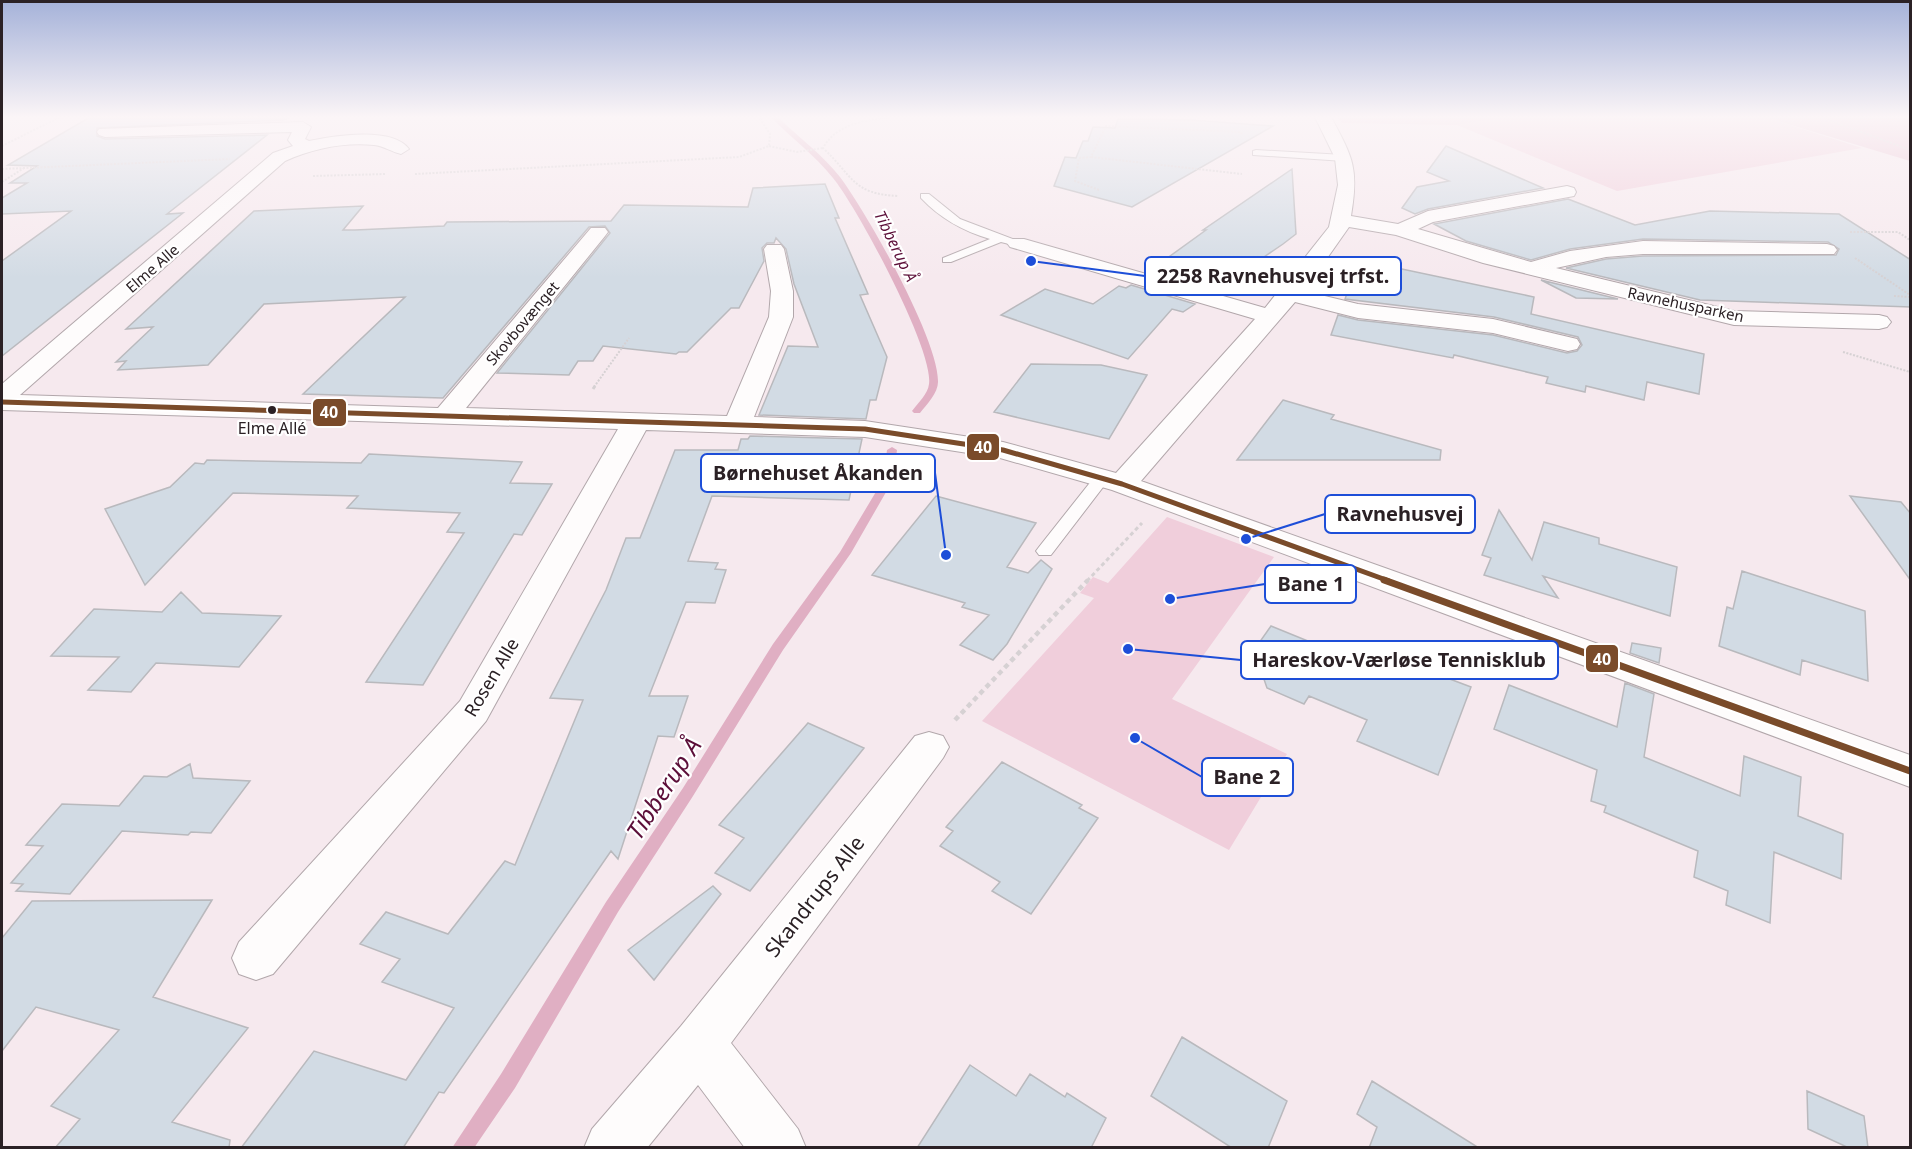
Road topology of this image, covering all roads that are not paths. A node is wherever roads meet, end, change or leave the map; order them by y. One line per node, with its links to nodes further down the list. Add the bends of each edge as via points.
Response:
1 (265, 171): 17 (street, Elme Alle)
2 (1345, 171): 5 (street)
3 (1567, 192): 6 (street, via 1428,217)
4 (925, 196): 8 (lane, via 943,215 969,230)
5 (1342, 220): 6 (street, Ravnehusparken); 13 (street)
6 (1400, 230): 12 (street, Ravnehusparken)
7 (598, 232): 19 (street, Skovbovænget)
8 (1008, 240): 11 (lane); 14 (street)
9 (774, 249): 21 (street, via 782,291 781,317)
10 (1837, 252): 12 (street, via 1648,247 1559,259)
11 (947, 260)
12 (1531, 269): 15 (street, Ravnehusparken, via 1734,318)
13 (1290, 294): 14 (street); 16 (street, via 1358,311 1493,326)
14 (1268, 316): 22 (street)
15 (1880, 322)
16 (1569, 345)
17 (2, 397)
18 (2, 402): 19 (street)
19 (447, 414): 20 (street)
20 (637, 421): 21 (street); 26 (street, Rosen Alle, via 473,711)
21 (738, 423): 22 (street, via 877,431 1003,450)
22 (1112, 481): 23 (lane); 25 (street)
23 (1045, 551)
24 (929, 747): 27 (street, Skandrups Alle)
25 (1911, 771)
26 (256, 958)
27 (699, 1044): 28 (street, Skandrups Alle); 29 (street)
28 (611, 1148)
29 (779, 1148)

